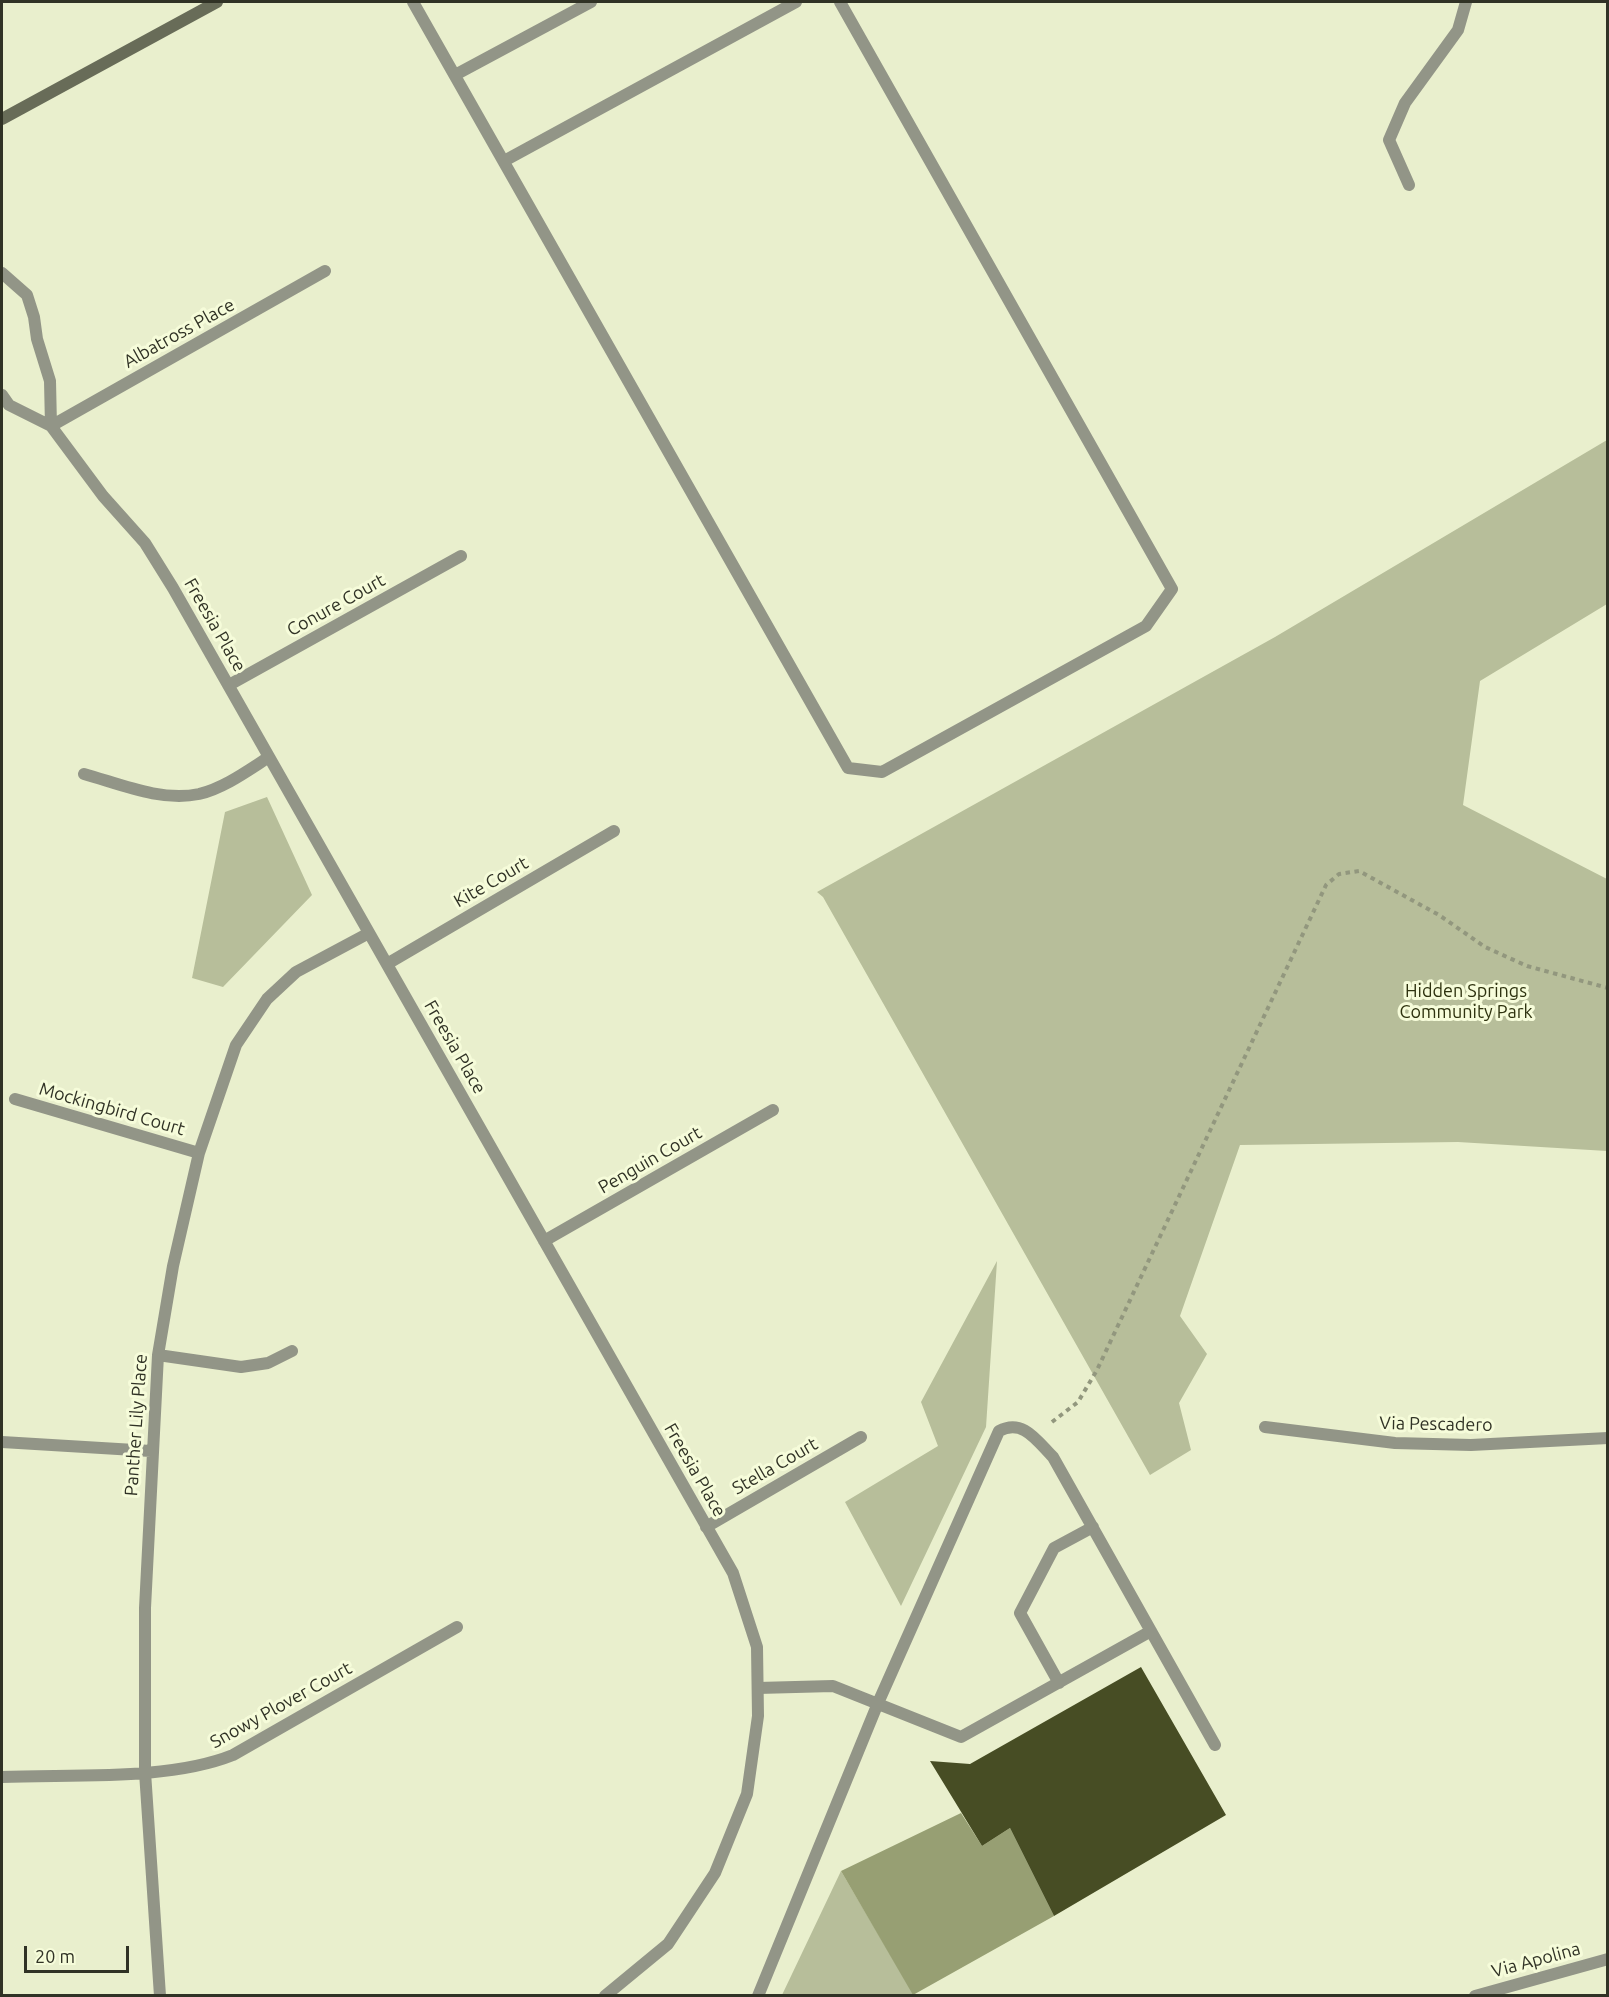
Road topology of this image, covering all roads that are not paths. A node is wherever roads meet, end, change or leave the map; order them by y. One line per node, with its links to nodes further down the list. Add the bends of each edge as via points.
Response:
1 (217, 2): 8 (main road)
2 (413, 2): 7 (street)
3 (591, 2): 7 (street)
4 (796, 2): 9 (street)
5 (840, 2): 9 (street, via 1172,590 1146,626 882,772 848,768)
6 (1466, 2): 10 (street, via 1458,30 1405,103 1389,140)
7 (455, 75): 9 (street)
8 (2, 119)
9 (504, 161)
10 (1409, 185)
11 (325, 271): 14 (street, Albatross Place)
12 (2, 273): 14 (street, via 27,295 50,381)
13 (2, 395): 14 (street, via 9,405)
14 (51, 426): 16 (street, Freesia Place, via 103,496 145,543)
15 (461, 556): 16 (street, Conure Court)
16 (229, 685): 17 (street, Freesia Place)
17 (269, 757): 18 (street, via 223,785 198,794 165,796); 20 (street, Freesia Place)
18 (84, 774)
19 (614, 831): 21 (street, Kite Court)
20 (369, 933): 21 (street, Freesia Place); 24 (street, Panther Lily Place, via 296,972 267,999 236,1045)
21 (387, 964): 25 (street, Freesia Place)
22 (15, 1099): 24 (street, Mockingbird Court)
23 (773, 1110): 25 (street, Penguin Court)
24 (200, 1153): 27 (street, Panther Lily Place, via 173,1266)
25 (544, 1242): 33 (street, Freesia Place)
26 (292, 1351): 27 (street, via 268,1363 241,1367)
27 (158, 1355): 32 (street, Panther Lily Place)
28 (1265, 1427): 30 (street, Via Pescadero, via 1395,1443 1471,1445)
29 (861, 1437): 33 (street, Stella Court)
30 (1608, 1438)
31 (2, 1442): 32 (street)
32 (151, 1451): 41 (street, Panther Lily Place, via 145,1608)
33 (706, 1527): 38 (street, Freesia Place, via 733,1573 757,1647)
34 (1093, 1527): 36 (street); 37 (street, via 1054,1548 1020,1612); 39 (street, via 1053,1457 1023,1428 1009,1426 999,1431)
35 (457, 1627): 41 (street, Snowy Plover Court, via 233,1755 206,1766)
36 (1151, 1631): 37 (street); 40 (street)
37 (1059, 1683): 39 (street, via 961,1737)
38 (758, 1688): 39 (street, via 833,1686); 45 (street, Freesia Place, via 747,1794 715,1873 668,1944)
39 (878, 1703): 46 (street)
40 (1215, 1745)
41 (145, 1772): 42 (street, Snowy Plover Court); 44 (street, Panther Lily Place)
42 (2, 1776)
43 (1608, 1959): 47 (street, Via Apolina)
44 (160, 1995)
45 (605, 1995)
46 (758, 1995)
47 (1475, 1995)

